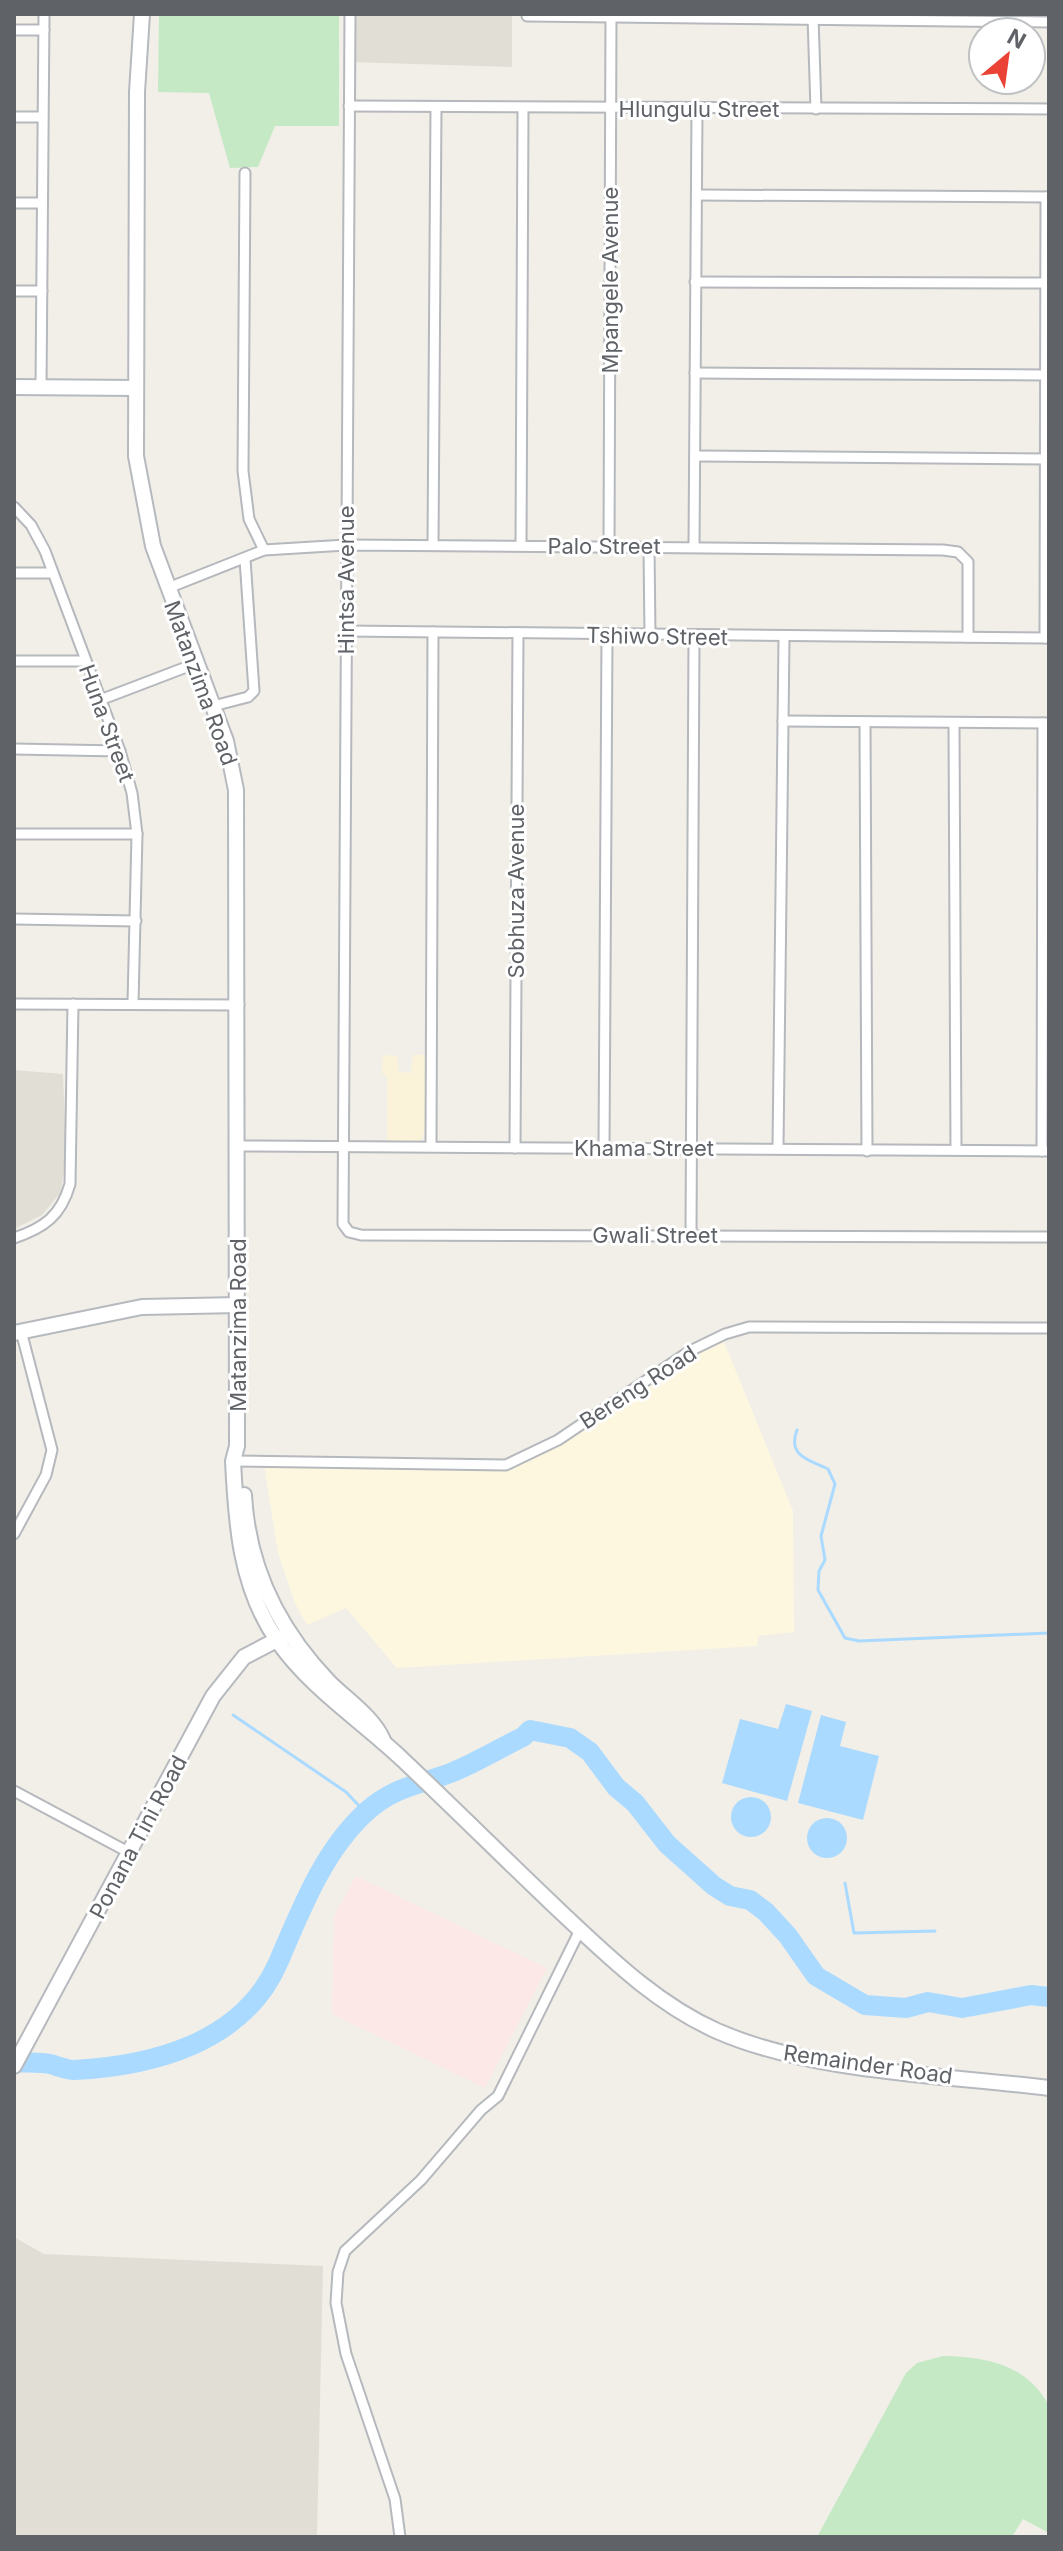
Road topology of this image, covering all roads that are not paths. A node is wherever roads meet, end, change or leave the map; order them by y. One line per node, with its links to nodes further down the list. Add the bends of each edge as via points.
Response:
1 (44, 14): 9 (street)
2 (142, 14): 32 (street, Matanzima Road)
3 (350, 14): 10 (street, Hintsa Avenue)
4 (527, 16): 5 (street)
5 (611, 16): 6 (street); 13 (street, Mpangele Avenue)
6 (813, 17): 7 (street); 14 (street)
7 (1049, 22)
8 (14, 30): 9 (street)
9 (44, 30): 18 (street)
10 (349, 106): 11 (street, Hlungulu Street); 36 (street, Hintsa Avenue)
11 (436, 108): 12 (street, Hlungulu Street); 37 (street)
12 (523, 109): 13 (street, Hlungulu Street); 38 (street)
13 (610, 109): 16 (street, Hlungulu Street); 40 (street, Mpangele Avenue)
14 (816, 109): 15 (street, Hlungulu Street); 16 (street, Hlungulu Street)
15 (1049, 109)
16 (697, 110): 20 (street)
17 (14, 117): 18 (street)
18 (42, 117): 23 (street)
19 (245, 173): 42 (street, via 243,471 249,519)
20 (698, 195): 21 (street); 24 (street)
21 (1048, 197): 25 (street)
22 (14, 203): 23 (street)
23 (42, 203): 27 (street)
24 (695, 282): 25 (street); 28 (street)
25 (1046, 283): 29 (street)
26 (14, 291): 27 (street)
27 (42, 291): 31 (street)
28 (695, 373): 29 (street); 33 (street)
29 (1045, 375): 34 (street)
30 (14, 387): 31 (street)
31 (41, 388): 32 (street)
32 (136, 388): 47 (street, Matanzima Road, via 140,485)
33 (695, 456): 34 (street); 39 (street)
34 (1045, 459): 43 (street)
35 (14, 507): 46 (street, Huna Street, via 39,539)
36 (346, 545): 37 (street, Palo Street); 42 (street, Palo Street); 48 (street, Hintsa Avenue)
37 (433, 545): 38 (street, Palo Street)
38 (521, 545): 40 (street, Palo Street)
39 (694, 546): 41 (street, Palo Street); 54 (street, Palo Street, via 958,552 969,568)
40 (609, 547): 41 (street, Palo Street)
41 (649, 547): 52 (street)
42 (264, 550): 44 (street, Palo Street)
43 (1048, 557): 56 (street)
44 (245, 559): 47 (street, Palo Street); 61 (street, via 254,691)
45 (14, 573): 46 (street)
46 (52, 573): 58 (street, Huna Street)
47 (168, 588): 59 (street, Matanzima Road)
48 (346, 631): 49 (street, Tshiwo Street); 76 (street, Hintsa Avenue)
49 (433, 632): 50 (street, Tshiwo Street); 77 (street)
50 (518, 633): 51 (street, Tshiwo Street); 79 (street, Sobhuza Avenue)
51 (607, 636): 52 (street, Tshiwo Street); 80 (street)
52 (650, 636): 53 (street, Tshiwo Street)
53 (694, 636): 55 (street, Tshiwo Street); 82 (street)
54 (968, 637): 55 (street, Tshiwo Street); 56 (street, Tshiwo Street)
55 (784, 638): 62 (street)
56 (1047, 638)
57 (14, 661): 58 (street)
58 (84, 661): 60 (street, Huna Street)
59 (197, 663): 60 (street); 61 (street, Matanzima Road)
60 (100, 700): 67 (street, Huna Street)
61 (213, 706): 75 (street, Matanzima Road, via 236,790)
62 (783, 721): 64 (street); 81 (street)
63 (1046, 723): 65 (street); 85 (street)
64 (865, 724): 65 (street); 84 (street)
65 (954, 724): 83 (street)
66 (14, 749): 67 (street)
67 (120, 751): 69 (street, Huna Street)
68 (14, 834): 69 (street)
69 (137, 834): 71 (street, Huna Street)
70 (14, 919): 71 (street)
71 (136, 921): 72 (street, Huna Street)
72 (133, 1003): 74 (street); 75 (street)
73 (14, 1004): 74 (street)
74 (73, 1004): 88 (street, via 70,1184 48,1223)
75 (239, 1005): 78 (street, Matanzima Road)
76 (342, 1145): 77 (street, Khama Street); 78 (street, Khama Street); 86 (street, Gwali Street, via 343,1224 354,1234)
77 (431, 1145): 79 (street, Khama Street)
78 (239, 1146): 89 (street, Matanzima Road)
79 (515, 1148): 80 (street, Khama Street)
80 (604, 1148): 82 (street, Khama Street)
81 (778, 1148): 82 (street, Khama Street); 84 (street, Khama Street)
82 (690, 1149): 86 (street)
83 (956, 1150): 84 (street, Khama Street); 85 (street, Khama Street)
84 (867, 1151)
85 (1046, 1151)
86 (691, 1235): 87 (street, Gwali Street)
87 (1049, 1237)
88 (14, 1238)
89 (239, 1305): 91 (street, via 142,1307); 92 (street, Matanzima Road)
90 (1049, 1328): 92 (street, Bereng Road, via 749,1327 690,1351 558,1440 506,1465)
91 (18, 1332): 93 (street, via 52,1450 46,1475)
92 (237, 1458): 94 (street, Matanzima Road, via 241,1558)
93 (14, 1534)
94 (282, 1636): 96 (street, Ponana Tini Road, via 244,1657 225,1679); 97 (street, Matanzima Road, via 323,1692 384,1741)
95 (14, 1791): 96 (street)
96 (130, 1853): 98 (street, Ponana Tini Road)
97 (580, 1930): 99 (street, Remainder Road, via 674,2008 748,2042 829,2062); 100 (street, via 498,2096 340,2261 336,2303 346,2354 395,2499)
98 (14, 2066)
99 (1049, 2088)
100 (400, 2537)

